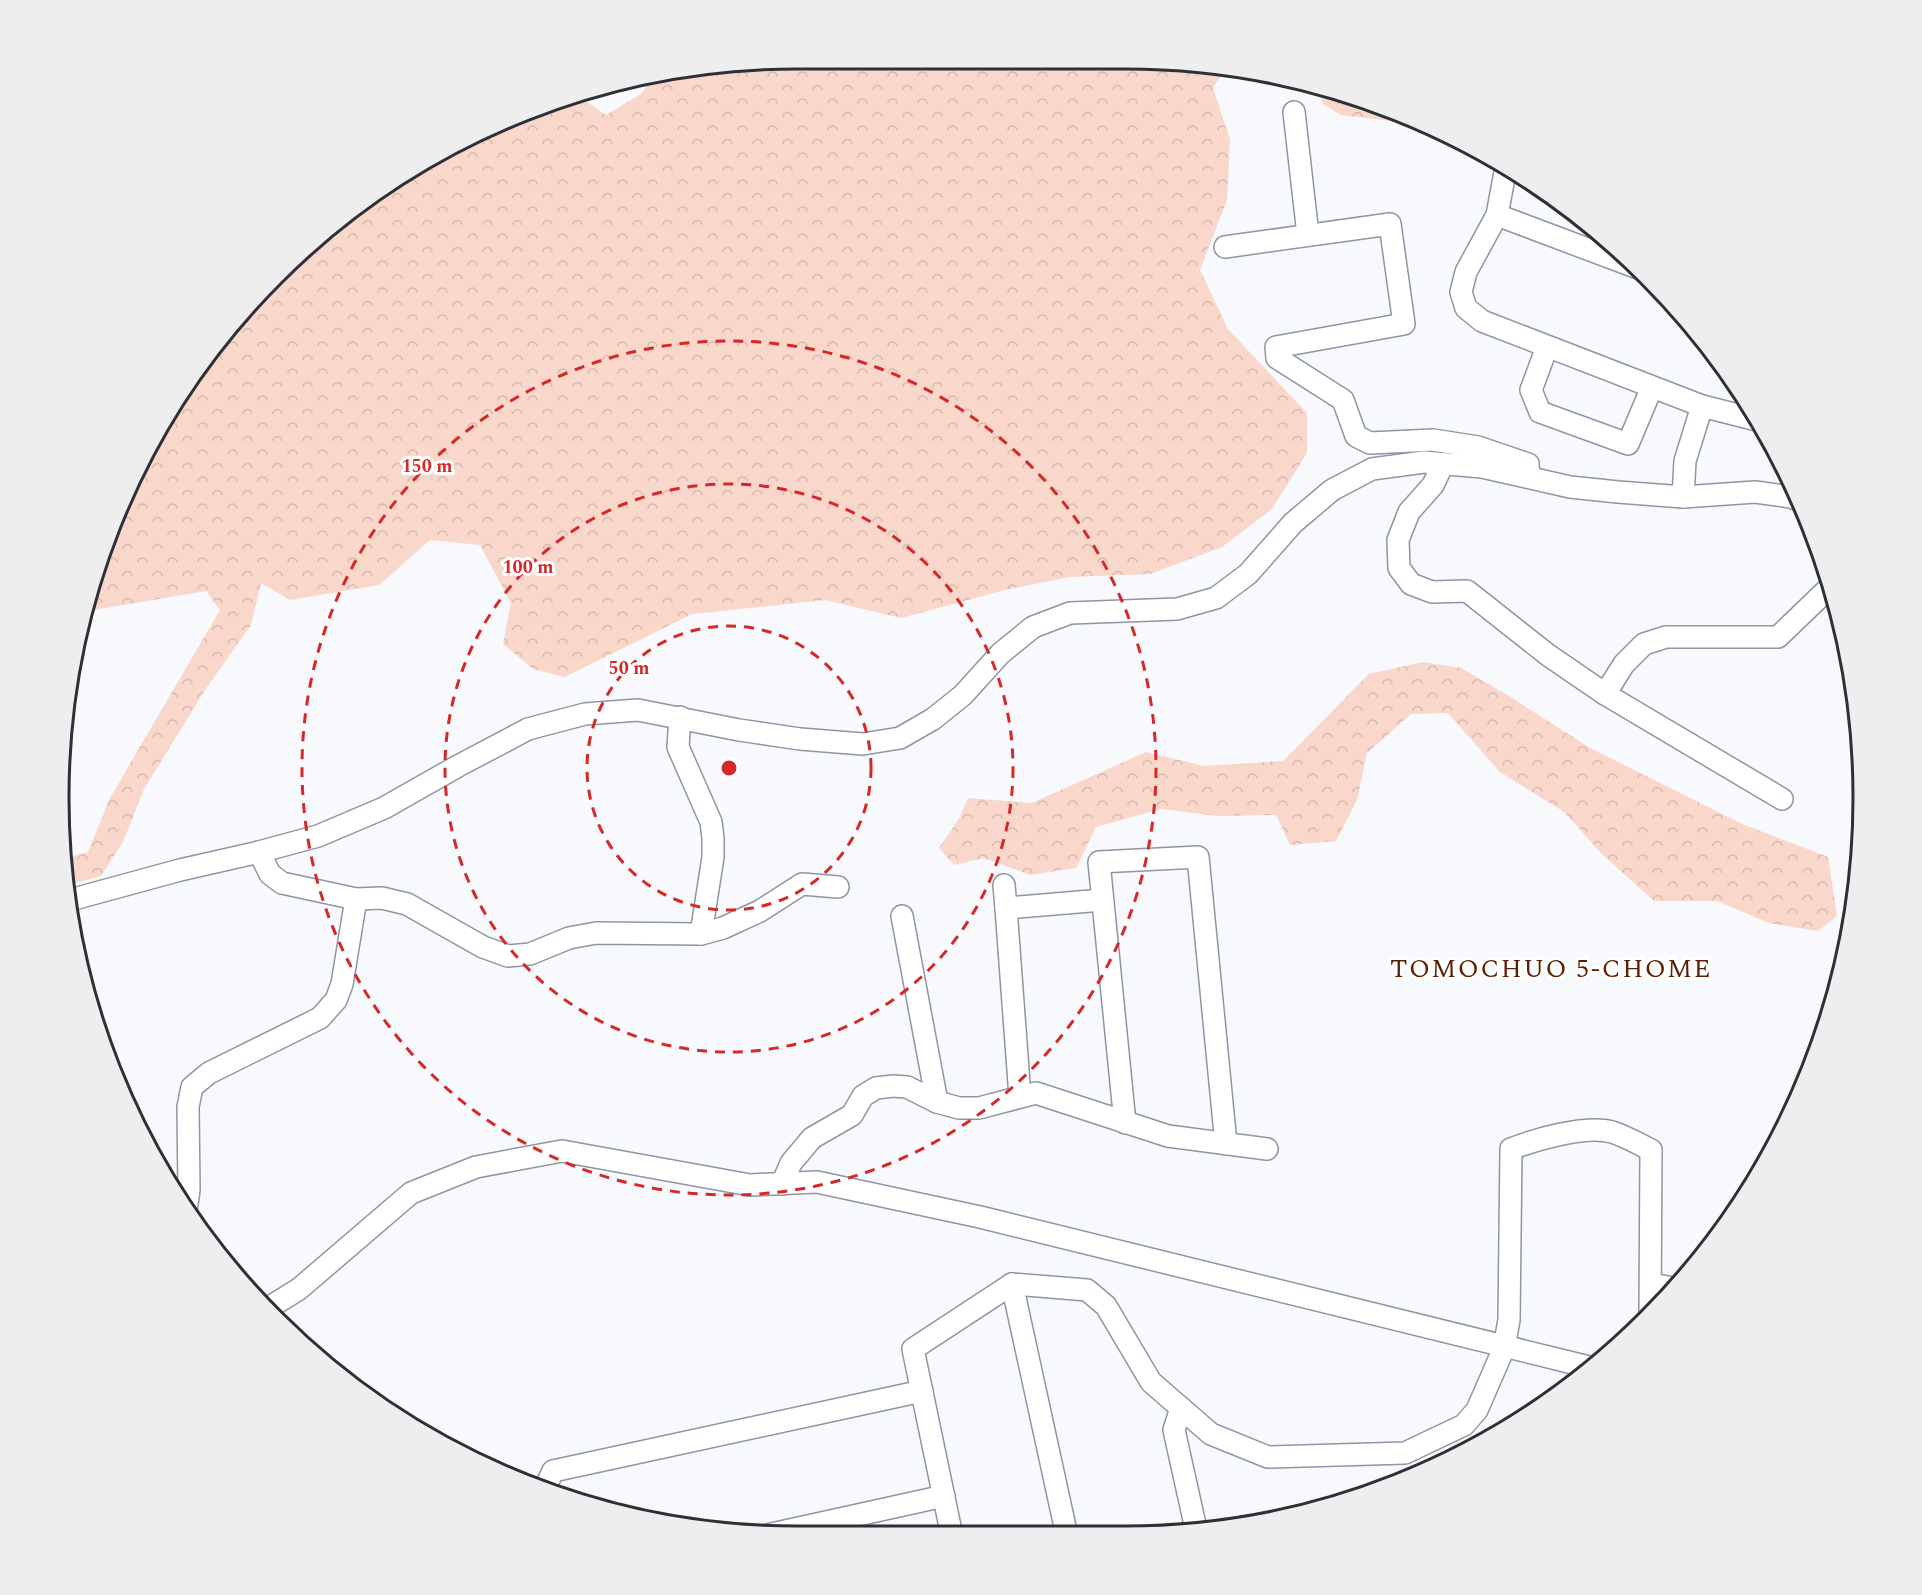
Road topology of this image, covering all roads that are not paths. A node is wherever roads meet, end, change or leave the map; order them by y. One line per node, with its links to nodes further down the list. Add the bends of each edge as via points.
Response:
1 (1294, 112): 4 (street)
2 (1504, 177): 3 (street)
3 (1497, 215): 6 (street); 7 (street, via 1466,273 1461,292 1466,308 1482,321)
4 (1308, 236): 5 (street); 12 (street, via 1390,224 1404,324 1276,348 1277,358 1343,400 1356,436 1370,443 1432,440 1478,447 1528,464)
5 (1225, 247)
6 (1615, 260)
7 (1547, 347): 8 (street); 8 (street, via 1531,390 1540,412 1628,444)
8 (1652, 387): 9 (street)
9 (1702, 406): 10 (street); 13 (street, via 1684,461)
10 (1745, 417)
11 (1443, 464): 12 (street, via 1482,466); 16 (street, via 1433,485 1409,512 1398,540 1399,568 1411,584 1432,592 1467,591); 17 (street, via 1424,462 1372,469 1332,490 1293,523 1248,574 1216,598 1177,609 1070,613 1033,627 1000,654 963,695 900,738 862,744 800,739)
12 (1530, 477): 13 (street, via 1570,487)
13 (1683, 497): 14 (street, via 1755,492)
14 (1788, 497)
15 (1823, 593): 16 (street, via 1778,637 1666,637 1644,644 1624,664)
16 (1605, 694): 18 (street)
17 (680, 717): 19 (street, via 638,710 585,714 528,729 384,808 318,836); 27 (street, via 678,747 711,822 713,838)
18 (1782, 799)
19 (259, 852): 22 (street); 23 (street, via 270,874 282,883)
20 (1004, 885): 25 (street)
21 (838, 887): 27 (street, via 802,884 760,911)
22 (76, 898)
23 (356, 899): 27 (street, via 382,898 407,904 483,947 508,956 530,954 569,938 596,933); 34 (street, via 336,1000 320,1017 209,1073 192,1087 188,1107)
24 (1102, 900): 25 (street); 30 (street); 31 (street, via 1099,862 1198,857)
25 (1006, 908): 28 (street)
26 (902, 916): 29 (street)
27 (701, 934)
28 (1020, 1097): 29 (street, via 979,1108); 30 (street, via 1036,1093)
29 (937, 1102): 33 (street, via 907,1087 876,1088 863,1096 852,1115 812,1137 791,1162)
30 (1125, 1123): 31 (street, via 1168,1136)
31 (1226, 1144): 32 (street)
32 (1267, 1149)
33 (782, 1184): 39 (street, via 750,1185 562,1151 476,1167 411,1193 299,1289); 40 (street, via 817,1182 980,1217)
34 (188, 1196)
35 (1012, 1284): 42 (street, via 913,1349); 43 (street, via 1087,1290 1106,1306 1151,1382); 49 (street)
36 (1652, 1284): 37 (street); 38 (street); 40 (street, via 1651,1150 1612,1132 1590,1130 1532,1140 1511,1149 1509,1320)
37 (1664, 1286)
38 (1651, 1301)
39 (274, 1304)
40 (1504, 1347): 41 (street); 43 (street, via 1477,1410 1464,1425 1405,1454 1268,1457 1211,1434)
41 (1580, 1365)
42 (922, 1391): 44 (street, via 553,1471); 45 (street)
43 (1181, 1408): 46 (street, via 1174,1430)
44 (548, 1482)
45 (944, 1496): 47 (street); 48 (street)
46 (1194, 1522)
47 (808, 1526)
48 (950, 1526)
49 (1065, 1526)

